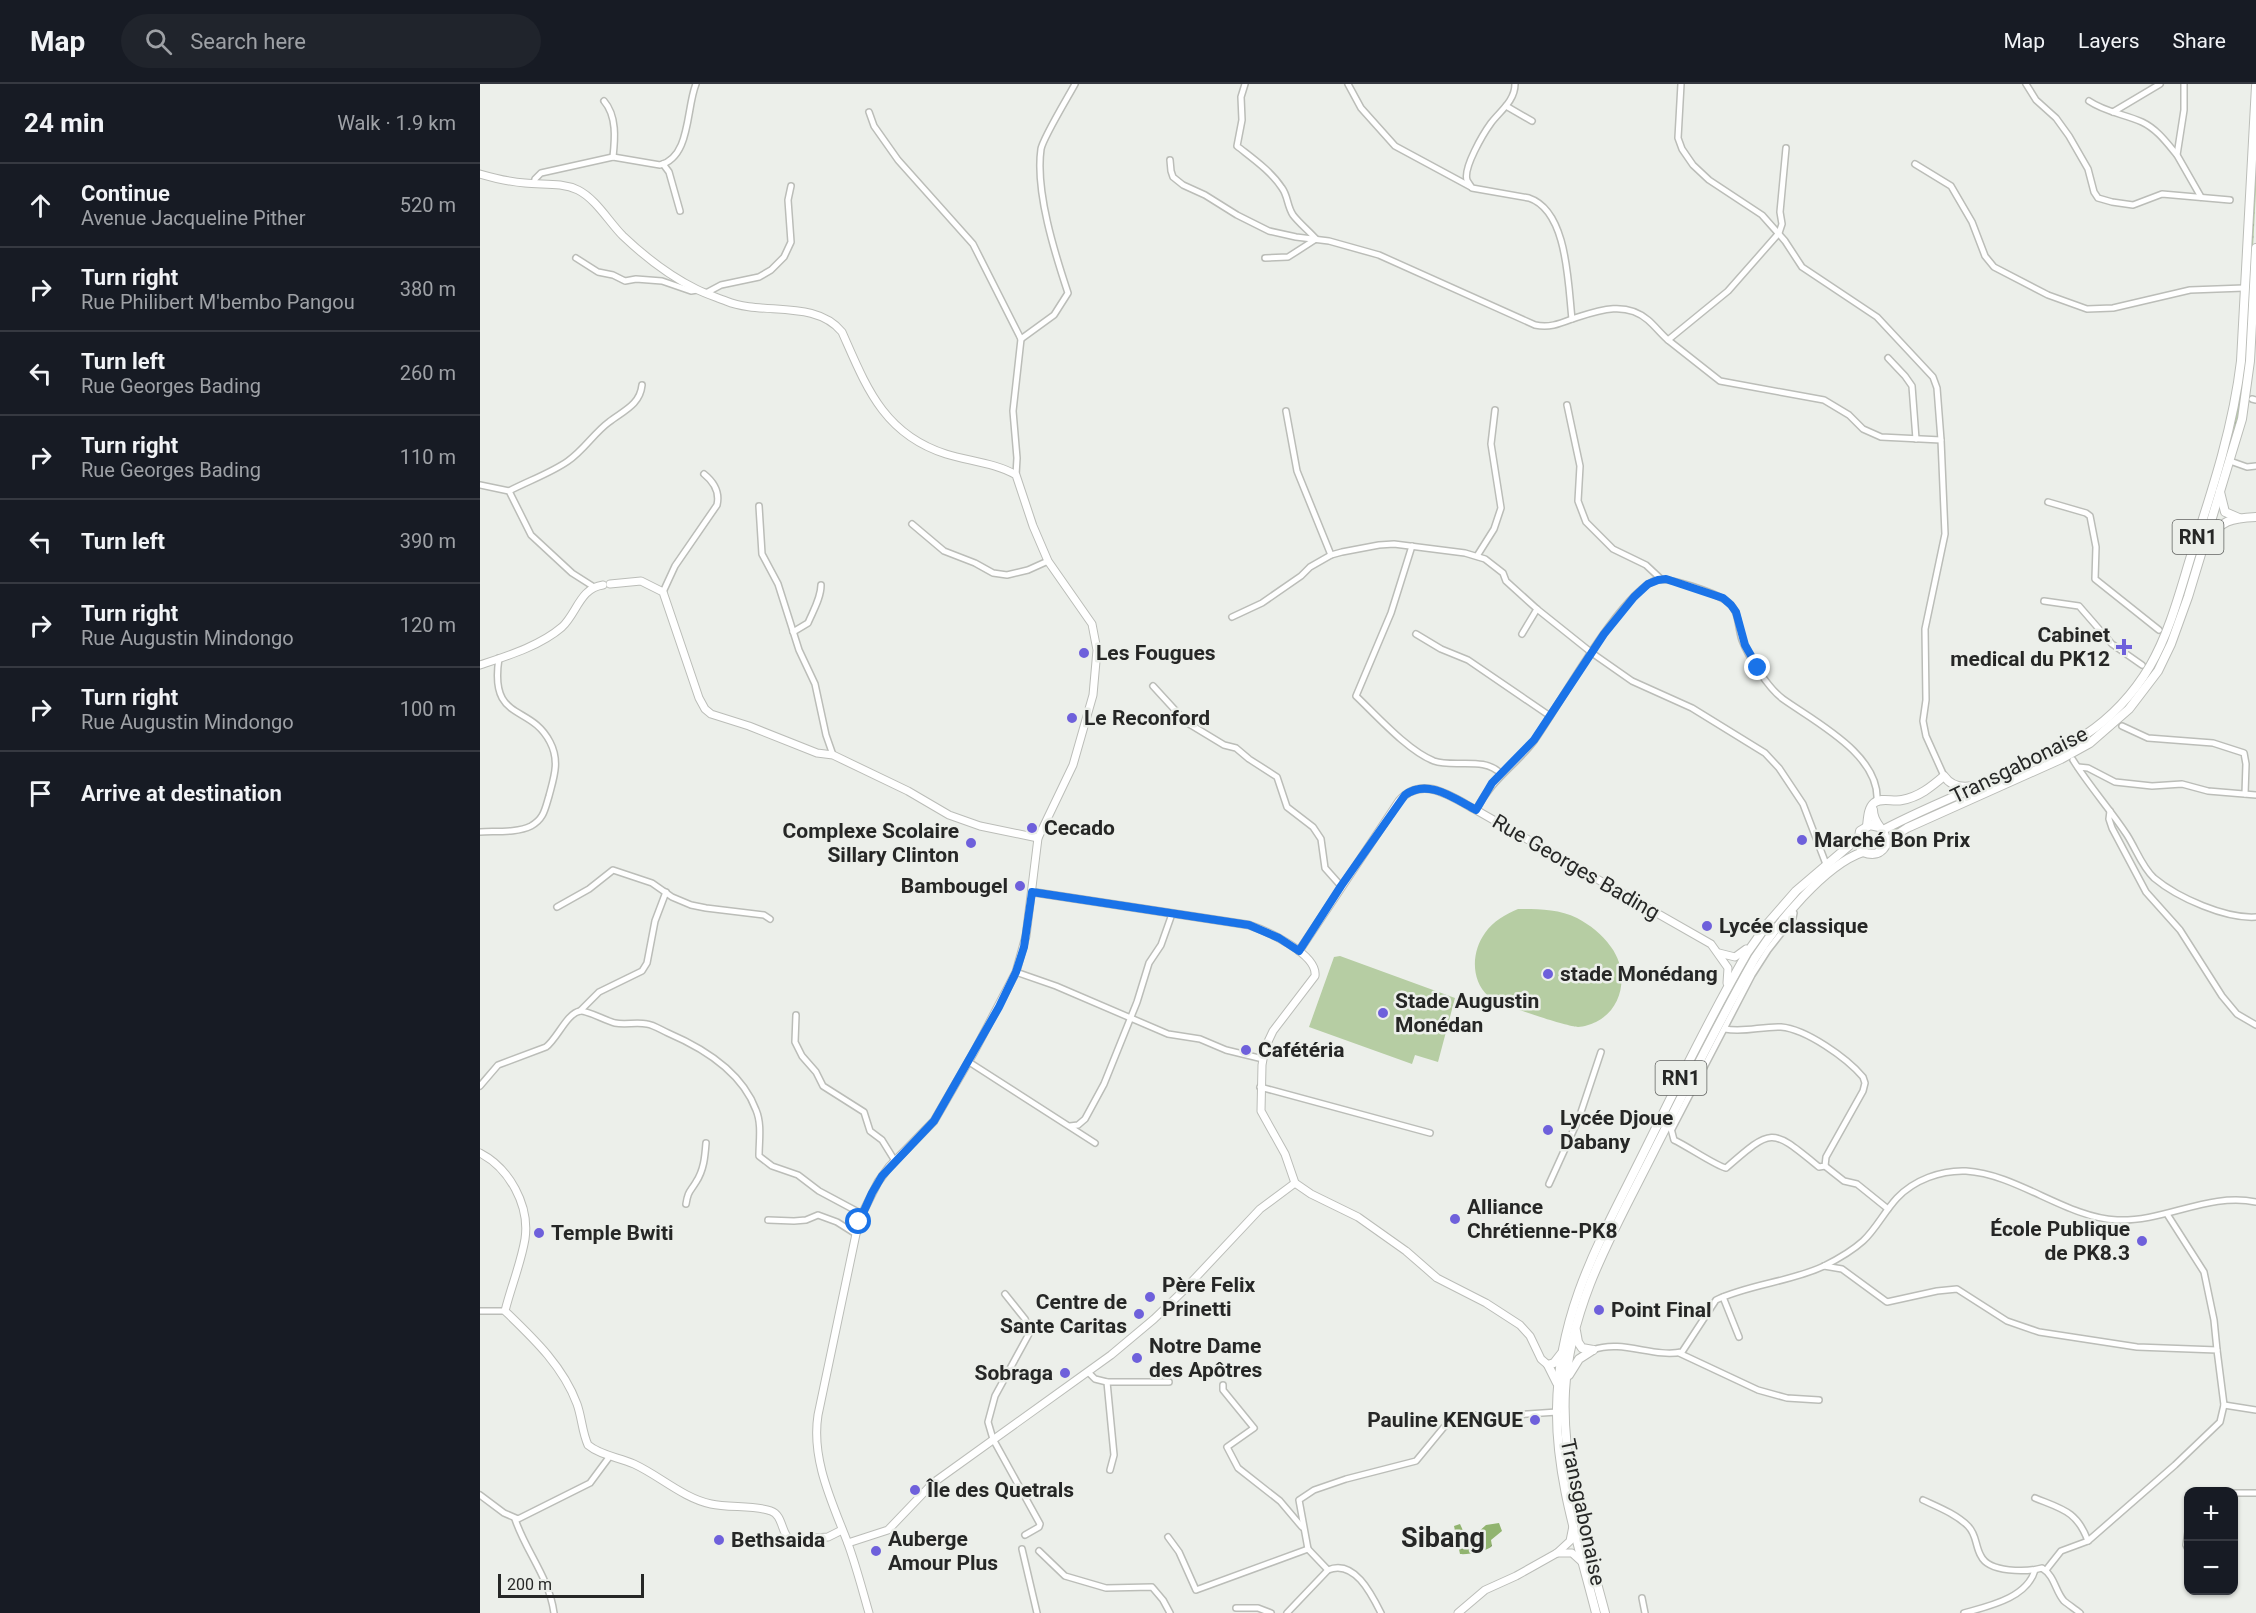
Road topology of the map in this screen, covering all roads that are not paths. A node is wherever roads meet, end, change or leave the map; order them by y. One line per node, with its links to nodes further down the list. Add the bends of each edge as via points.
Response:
1 (696, 84): 21 (street, via 686,136)
2 (1075, 84): 39 (street, via 1041,150 1040,173 1055,254 1068,293 1054,315)
3 (1245, 84): 31 (street, via 1237,146 1276,181 1294,216)
4 (1348, 84): 26 (street, via 1361,108 1395,146)
5 (1515, 84): 13 (street, via 1514,95)
6 (1681, 84): 30 (street, via 1678,138 1688,158 1709,180 1762,215)
7 (2026, 84): 27 (street, via 2069,136 2088,169 2098,198 2133,205 2162,194)
8 (2160, 84): 15 (street)
9 (2184, 84): 18 (street)
10 (2256, 86): 35 (highway, Transgabonaise / RN1)
11 (604, 101): 19 (street, via 612,113)
12 (2089, 101): 15 (street)
13 (1506, 106): 16 (street); 26 (street, via 1491,123 1469,164 1466,172)
14 (869, 112): 39 (street, via 898,160 973,244)
15 (2113, 112): 18 (street, via 2143,122)
16 (1532, 121)
17 (1786, 148): 30 (street)
18 (2177, 154): 27 (street)
19 (613, 157): 21 (street); 24 (street, via 548,170 537,176)
20 (1170, 160): 31 (street, via 1178,181 1237,215 1269,231)
21 (663, 164): 29 (street)
22 (1915, 164): 35 (street, via 1952,186 1994,267 2087,309 2113,308 2190,290)
23 (480, 174): 24 (street)
24 (534, 184): 36 (street, via 556,184 581,192 624,237)
25 (791, 186): 37 (street, via 791,242 784,257 771,270 721,285)
26 (1472, 188): 38 (street, via 1529,198 1546,208 1560,237)
27 (2201, 197): 28 (street)
28 (2230, 200)
29 (680, 211)
30 (1779, 233): 40 (street, via 1728,291); 47 (street, via 1802,267 1877,317 1933,377)
31 (1316, 239): 34 (street, via 1288,257); 38 (street, via 1379,255 1529,324 1548,326)
32 (2256, 248): 48 (highway, Transgabonaise / RN1, via 2247,383)
33 (576, 258): 36 (street, via 598,272 625,281 662,281)
34 (1265, 258)
35 (2244, 288): 88 (highway, Transgabonaise / RN1, via 2241,361 2230,430 2158,651 2129,696 2097,727 2064,748)
36 (698, 290): 37 (street)
37 (712, 295): 51 (street, via 745,307 789,310 835,323 873,400 899,429 927,447)
38 (1572, 319): 40 (street, via 1599,311 1628,309 1649,321)
39 (1021, 339): 51 (street, via 1013,411)
40 (1668, 340): 46 (street, via 1720,381 1824,400 1869,432 1881,437)
41 (1888, 358): 46 (street, via 1912,386)
42 (642, 385): 53 (street, via 635,404 607,423 566,463)
43 (1567, 405): 65 (street, via 1580,466 1578,501 1586,522 1613,549 1646,565)
44 (1495, 410): 63 (street, via 1491,444 1501,508 1494,529)
45 (1286, 411): 62 (street, via 1298,471)
46 (1916, 439): 47 (street)
47 (1941, 440): 87 (street, via 1945,534 1925,629 1923,721)
48 (2230, 461): 49 (street); 54 (highway, Transgabonaise / RN1)
49 (2256, 466)
50 (705, 474): 68 (street, via 716,486 717,505 675,566)
51 (1016, 475): 64 (street)
52 (480, 484): 53 (street)
53 (509, 491): 67 (street, via 531,535 572,573)
54 (2220, 492): 58 (main road, via 2225,513); 61 (highway, Transgabonaise / RN1)
55 (2048, 502): 72 (street, via 2090,516 2096,547 2095,579)
56 (759, 506): 73 (street, via 762,554 778,584)
57 (2256, 518): 58 (main road)
58 (2240, 519): 61 (main road, via 2219,525)
59 (912, 524): 64 (street, via 944,551 993,573 1007,575)
60 (1412, 546): 62 (street, via 1379,545); 63 (street); 86 (street, via 1391,613 1356,696 1402,740 1435,761 1483,765)
61 (2204, 546): 99 (highway, Transgabonaise / RN1, via 2181,619 2158,671 2121,718 2061,759 1918,823)
62 (1331, 555): 71 (street, via 1262,603)
63 (1477, 556): 70 (street, via 1503,573 1506,581)
64 (1048, 561): 97 (street, via 1092,624 1096,668 1090,707 1073,765)
65 (1661, 579): 76 (street, via 1638,592); 91 (street, via 1718,596 1731,605 1745,645 1771,688 1854,752 1870,773)
66 (821, 585): 73 (street, via 808,623)
67 (594, 587): 68 (street, via 641,581); 77 (street, via 555,632)
68 (663, 592): 83 (street, via 699,698 708,712 816,753)
69 (2044, 601): 79 (street, via 2079,606 2112,644)
70 (1536, 609): 75 (street); 76 (street)
71 (1232, 616)
72 (2159, 630)
73 (793, 632): 83 (street, via 815,684)
74 (1416, 634): 81 (street, via 1468,660)
75 (1522, 634)
76 (1592, 653): 81 (street); 101 (street, via 1632,681 1692,708 1765,753 1803,804)
77 (500, 658): 78 (street); 96 (street, via 497,682 502,699 550,741 556,776 540,820 529,827)
78 (480, 665)
79 (2142, 665)
80 (1153, 686): 102 (street, via 1186,722 1236,748 1277,777 1287,807 1313,827 1321,839 1325,868)
81 (1550, 716): 86 (street, via 1530,745)
82 (2122, 726): 89 (street, via 2148,738 2213,744 2244,753)
83 (833, 755): 97 (street, via 949,815)
84 (2073, 760): 85 (street)
85 (2078, 767): 89 (street, via 2115,782 2182,784); 93 (street)
86 (1501, 774): 92 (street)
87 (1944, 776): 88 (highway, via 1963,788); 91 (highway, via 1914,796)
88 (1989, 782): 95 (highway, Transgabonaise / RN1)
89 (2245, 794): 90 (street)
90 (2256, 795)
91 (1877, 802): 94 (highway, via 1870,808); 95 (highway, via 1873,815)
92 (1476, 810): 102 (street, Rue Georges Bading, via 1435,789 1410,791 1399,801); 112 (street, Rue Georges Bading)
93 (2110, 812): 108 (street, via 2153,877 2226,915); 118 (street, via 2112,828 2146,892 2180,930 2222,996 2237,1014)
94 (1867, 826): 95 (highway, RN1); 98 (highway, RN1)
95 (1881, 828): 99 (highway)
96 (480, 832)
97 (1038, 838): 104 (street)
98 (1857, 838): 100 (highway); 101 (highway, RN1)
99 (1887, 841): 100 (highway, RN1, via 1879,853)
100 (1863, 852): 106 (highway, Transgabonaise / RN1, via 1827,874)
101 (1826, 864): 110 (highway, RN1, via 1796,891)
102 (1341, 886): 111 (street, Rue Georges Bading)
103 (666, 892): 105 (street, via 613,870); 109 (street, via 680,901 706,908); 115 (street, via 642,971 599,992)
104 (1032, 892): 107 (street); 113 (street)
105 (557, 907)
106 (1791, 910): 119 (street, via 1793,918 1760,962); 123 (highway, Transgabonaise / RN1, via 1755,958)
107 (1172, 914): 111 (street, via 1249,925); 117 (street)
108 (2256, 917)
109 (770, 919)
110 (1760, 933): 112 (street, via 1736,957); 114 (highway, RN1)
111 (1299, 951): 121 (street, via 1313,965 1315,976 1273,1031)
112 (1717, 951): 114 (street, via 1729,973)
113 (1016, 972): 117 (street); 122 (street)
114 (1719, 1003): 153 (highway, RN1, via 1587,1267)
115 (580, 1011): 124 (street, via 571,1016 546,1047 498,1065); 139 (street, via 615,1023 650,1025 698,1046 718,1061 750,1096 759,1119 761,1158 798,1174 819,1191)
116 (796, 1015): 132 (street, via 795,1042 802,1056 823,1086 864,1112 870,1131 882,1140)
117 (1130, 1017): 121 (street, via 1175,1036 1200,1039); 126 (street, via 1104,1084 1085,1119)
118 (2256, 1025)
119 (1725, 1029): 123 (street); 133 (street, via 1791,1029 1831,1049 1863,1077 1863,1091 1826,1157)
120 (1601, 1052): 135 (street, via 1580,1118)
121 (1263, 1059): 125 (street)
122 (969, 1062): 126 (street); 132 (street, via 934,1121)
123 (1697, 1077): 127 (highway, Transgabonaise / RN1)
124 (480, 1086)
125 (1260, 1087): 128 (street); 134 (street, via 1262,1111)
126 (1070, 1125): 130 (street)
127 (1671, 1125): 133 (street, via 1674,1140 1720,1167 1726,1168 1764,1138 1774,1137 1787,1141 1819,1167); 148 (highway, Transgabonaise / RN1, via 1602,1255)
128 (1430, 1133)
129 (706, 1143): 137 (street, via 703,1168 689,1190)
130 (1095, 1143)
131 (480, 1153): 147 (street, via 507,1174 524,1217 525,1240)
132 (895, 1161): 139 (street, via 878,1182)
133 (1825, 1166): 138 (street, via 1844,1181 1857,1184)
134 (1295, 1183): 154 (street, via 1358,1217 1437,1278 1520,1325); 155 (street, via 1260,1209 1154,1319)
135 (1549, 1184)
136 (2256, 1202): 140 (street, via 2224,1200)
137 (686, 1204)
138 (1888, 1209): 140 (street, via 1902,1193 1926,1179 1964,1171 2022,1187 2107,1220); 143 (street, via 1862,1242)
139 (862, 1214): 142 (street)
140 (2167, 1214): 151 (street, via 2204,1272)
141 (768, 1220): 142 (street, via 806,1220 818,1215)
142 (856, 1234): 176 (street, via 816,1424 819,1459)
143 (1824, 1266): 145 (street); 151 (street, via 1842,1269 1887,1302 1957,1288 2007,1321 2038,1332 2137,1347)
144 (1005, 1294): 165 (street, via 1030,1332 995,1396 989,1414)
145 (1723, 1296): 149 (street); 152 (street, via 1711,1306)
146 (480, 1311): 147 (street)
147 (505, 1311): 166 (street, via 542,1348 561,1374 577,1404 588,1445)
148 (1576, 1327): 150 (highway, via 1580,1345); 156 (highway, Transgabonaise / RN1)
149 (1739, 1337)
150 (1593, 1350): 152 (street, via 1610,1346); 156 (highway, via 1579,1359)
151 (2217, 1350): 162 (street)
152 (1679, 1353): 161 (street, via 1758,1389 1787,1398)
153 (1562, 1354): 154 (highway); 159 (highway, RN1)
154 (1548, 1365): 159 (highway)
155 (1088, 1372): 157 (street); 165 (street)
156 (1567, 1378): 200 (highway, Transgabonaise / RN1, via 1565,1426 1571,1477)
157 (1107, 1382): 158 (street); 167 (street, via 1113,1455)
158 (1169, 1382)
159 (1557, 1384): 164 (highway, Transgabonaise / RN1)
160 (1223, 1385): 175 (street, via 1254,1428 1227,1447 1233,1460)
161 (1819, 1400)
162 (2224, 1405): 163 (street); 179 (street, via 2220,1422 2209,1433)
163 (2256, 1410)
164 (1557, 1412): 174 (highway, Transgabonaise / RN1, via 1560,1460); 175 (street, via 1487,1417 1469,1414 1458,1418 1444,1427 1416,1461 1346,1479 1314,1490 1299,1500)
165 (993, 1439): 177 (street, via 1040,1524); 180 (street, via 928,1488 888,1530)
166 (610, 1456): 173 (street, via 590,1483); 176 (street, via 633,1463 702,1502 771,1511 790,1540 828,1537)
167 (1110, 1470)
168 (2238, 1493): 169 (street)
169 (2256, 1493)
170 (480, 1496): 173 (street)
171 (2035, 1498): 179 (street, via 2073,1515)
172 (1923, 1500): 187 (street, via 1969,1527 1982,1559 2018,1572)
173 (515, 1519): 191 (street, via 547,1582)
174 (1573, 1524): 184 (street, via 1570,1541); 185 (highway, Transgabonaise / RN1)
175 (1304, 1528): 182 (street)
176 (842, 1530): 180 (street)
177 (1025, 1535)
178 (1168, 1537): 182 (street, via 1196,1590)
179 (2088, 1541): 188 (street, via 2061,1551)
180 (848, 1543): 192 (street)
181 (1022, 1549): 193 (street)
182 (1308, 1549): 186 (street)
183 (1039, 1551): 194 (street, via 1065,1576 1106,1587 1152,1587)
184 (1557, 1553): 185 (street, via 1572,1553); 198 (street, via 1479,1594)
185 (1584, 1564): 199 (highway, Transgabonaise / RN1)
186 (1328, 1570): 196 (street); 197 (street, via 1348,1568 1355,1573)
187 (2035, 1570): 188 (street); 202 (street, via 2027,1586 1990,1607)
188 (2046, 1570): 203 (street, via 2063,1600)
189 (1642, 1598): 201 (street)
190 (1236, 1608): 195 (street, via 1258,1608)
191 (554, 1613)
192 (869, 1613)
193 (1037, 1613)
194 (1170, 1613)
195 (1271, 1613)
196 (1287, 1613)
197 (1381, 1613)
198 (1458, 1613)
199 (1596, 1613)
200 (1605, 1613)
201 (1645, 1613)
202 (1964, 1613)
203 (2080, 1613)

